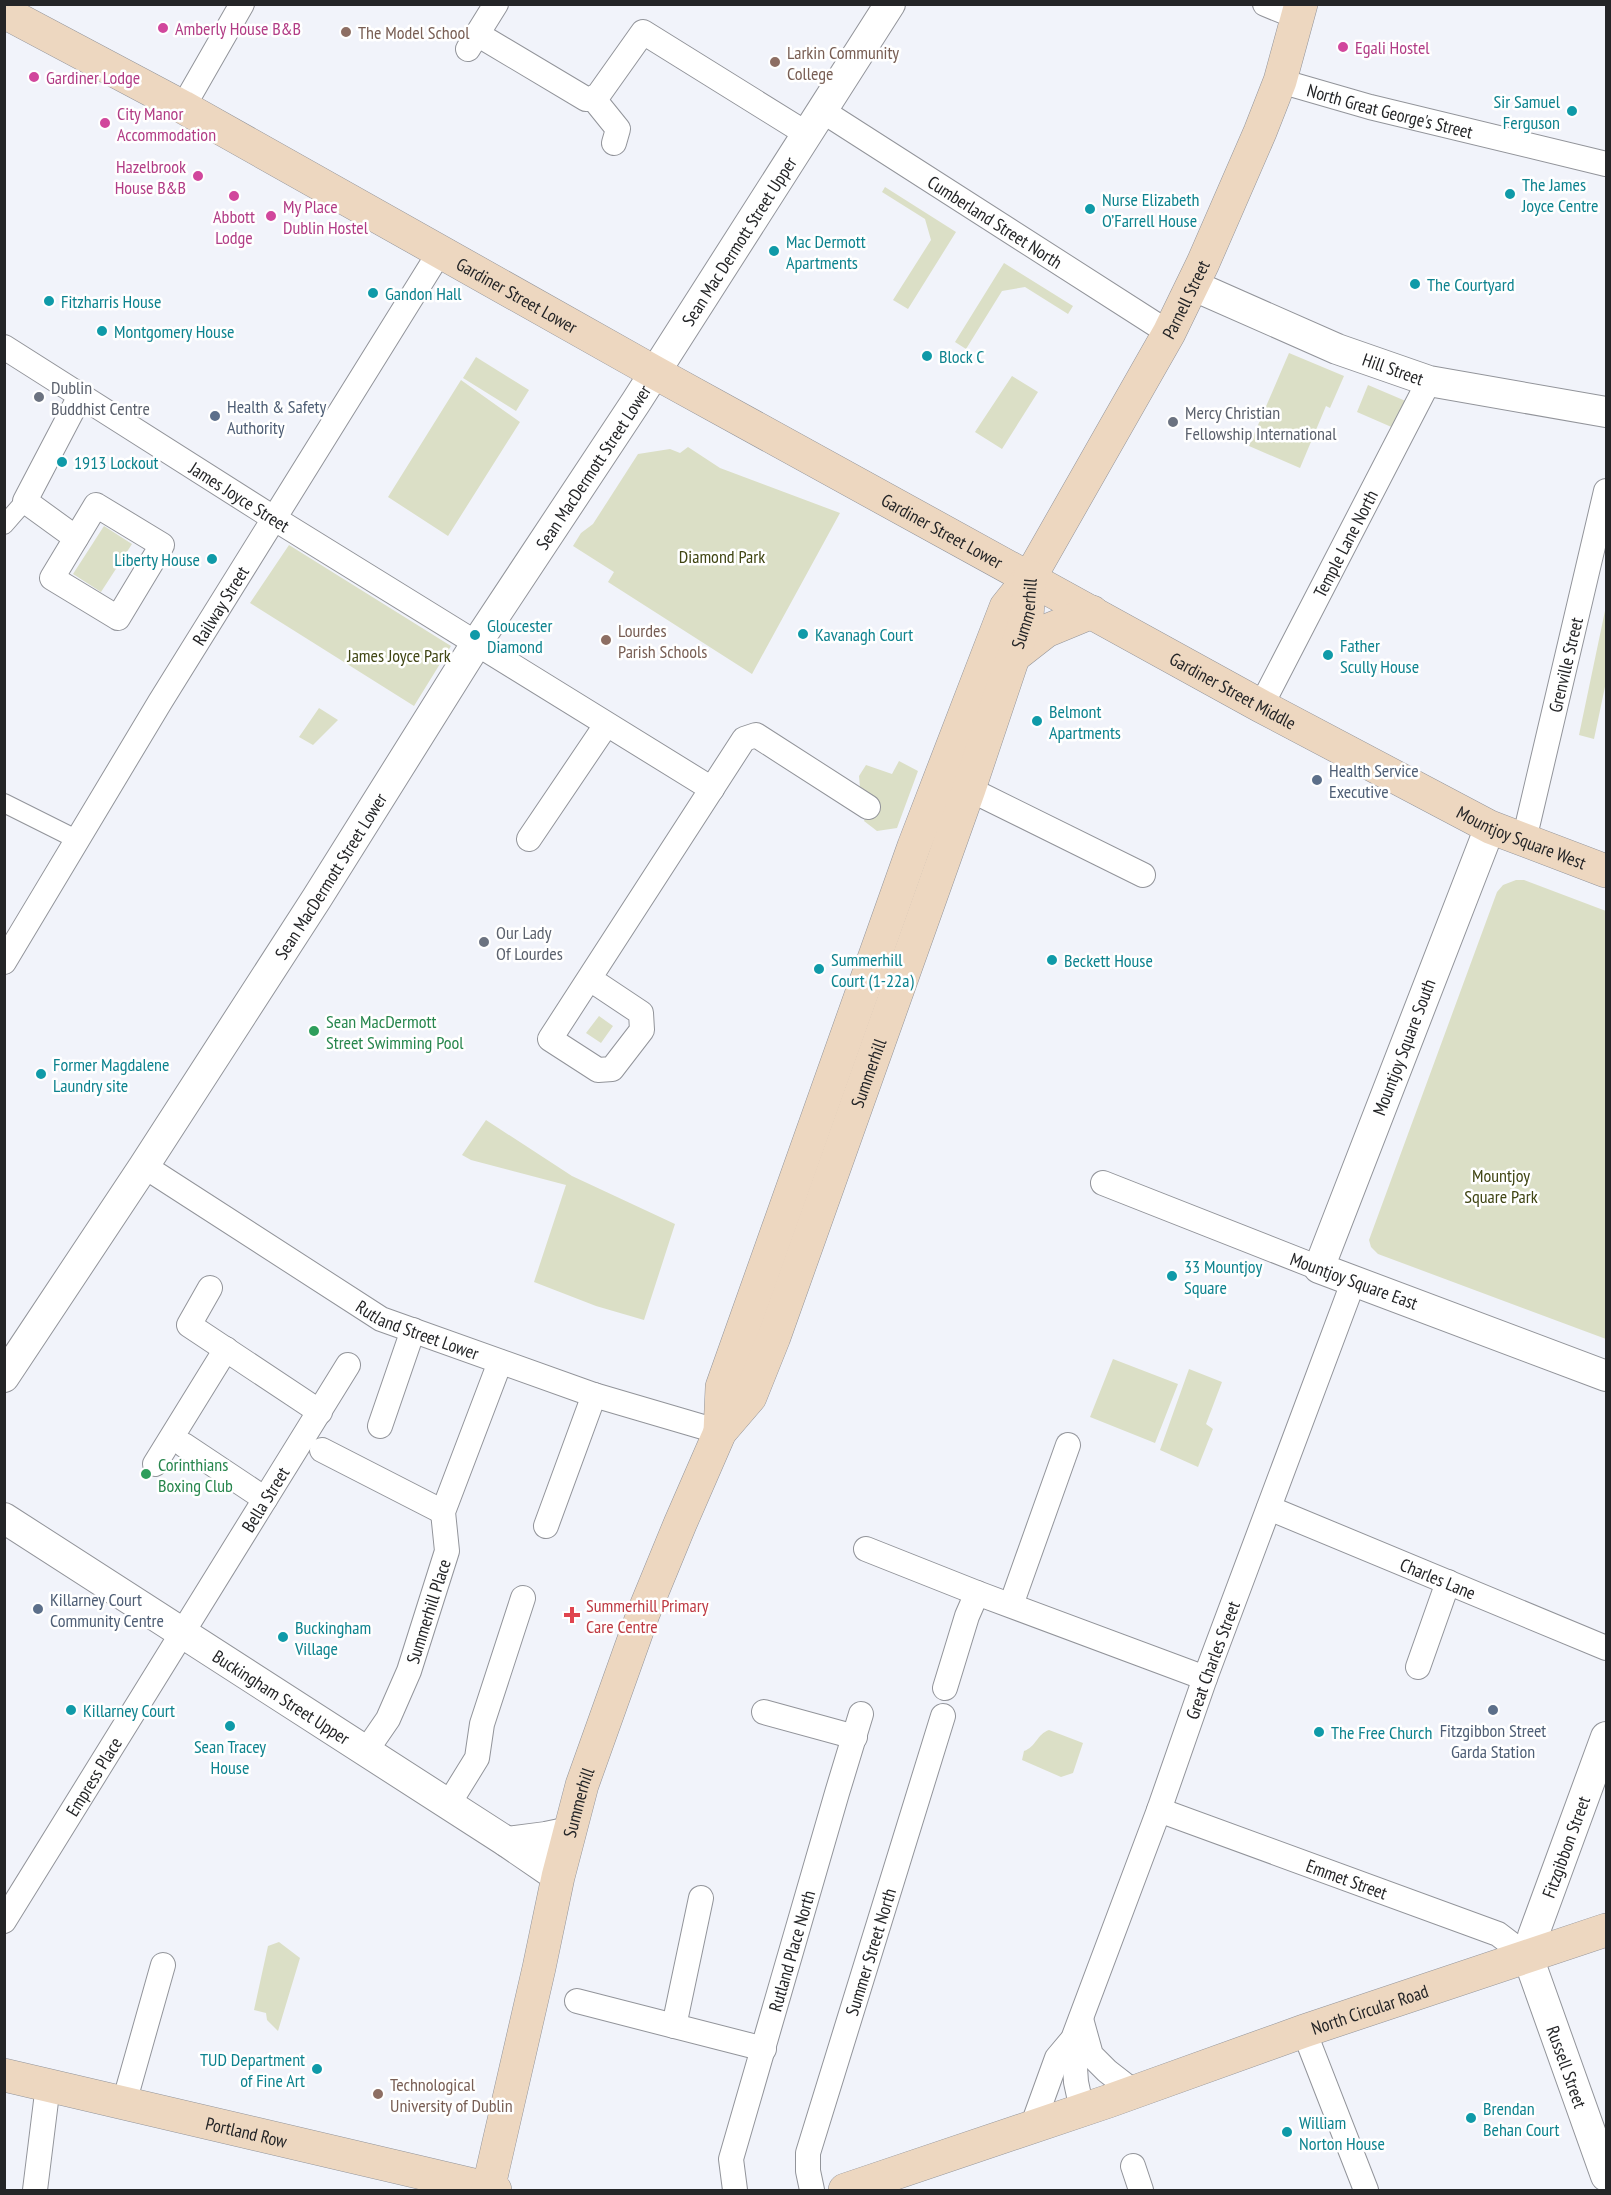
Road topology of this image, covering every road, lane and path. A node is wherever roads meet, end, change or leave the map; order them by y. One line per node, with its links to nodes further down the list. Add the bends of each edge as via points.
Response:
1 (242, 4): 9 (street)
2 (496, 4): 8 (street, via 473,41 586,99)
3 (890, 4): 10 (street, Sean Mac Dermott Street Upper)
4 (1265, 4): 5 (street)
5 (1299, 11): 7 (main road, Parnell Street)
6 (4, 12): 9 (main road, Gardiner Street Lower)
7 (1280, 81): 12 (street, North Great George's Street); 14 (main road, Parnell Street)
8 (593, 98): 10 (street, Cumberland Street North, via 643,32); 11 (street, via 618,129)
9 (183, 107): 13 (main road, Gardiner Street Lower)
10 (814, 122): 15 (street, Cumberland Street North); 17 (street, Sean Mac Dermott Street Upper)
11 (614, 142)
12 (1606, 164)
13 (441, 250): 17 (main road, Gardiner Street Lower); 23 (street, Railway Street)
14 (1192, 285): 15 (main road, Parnell Street); 18 (street, Hill Street, via 1337,350)
15 (1169, 333): 26 (main road, Parnell Street)
16 (4, 347): 19 (street, James Joyce Street)
17 (654, 372): 26 (main road, Gardiner Street Lower); 28 (street, Sean MacDermott Street Lower)
18 (1429, 381): 20 (street, Hill Street); 30 (street, Temple Lane North)
19 (80, 396): 22 (street); 23 (street, James Joyce Street)
20 (1606, 412)
21 (1606, 491): 40 (street, Grenville Street)
22 (25, 501): 24 (street); 25 (street)
23 (275, 519): 28 (street, James Joyce Street); 39 (street, Railway Street)
24 (4, 525)
25 (76, 538): 25 (street, via 96,505 162,544 118,618 52,578)
26 (1030, 577): 27 (main road, Gardiner Street Middle); 29 (main road, Summerhill, via 1027,616); 59 (main road, Summerhill, via 1006,607 914,846 722,1387)
27 (1092, 612): 29 (main road, via 1046,631); 30 (main road, Gardiner Street Middle)
28 (476, 644): 31 (street, James Joyce Street); 45 (street, Sean MacDermott Street Lower)
29 (1014, 656): 33 (main road, Summerhill)
30 (1261, 706): 34 (main road, Gardiner Street Middle)
31 (606, 725): 32 (street, James Joyce Street); 38 (street)
32 (712, 789): 36 (street, via 744,739 756,735); 44 (street)
33 (969, 789): 42 (street); 59 (main road, Summerhill, via 762,1367 750,1397)
34 (1439, 799): 37 (main road, Mountjoy Square West)
35 (4, 802): 39 (street)
36 (868, 807)
37 (1490, 826): 40 (main road, Mountjoy Square West); 47 (street, Mountjoy Square South)
38 (529, 839)
39 (78, 840): 43 (street, Railway Street)
40 (1524, 840): 41 (main road, Mountjoy Square West)
41 (1606, 871)
42 (1143, 876)
43 (4, 962)
44 (590, 979)
45 (144, 1166): 50 (street, Rutland Street Lower, via 370,1313); 55 (street, Sean MacDermott Street Lower)
46 (1103, 1184): 47 (street, Mountjoy Square East)
47 (1319, 1268): 48 (street, Mountjoy Square East)
48 (1354, 1280): 54 (street, Mountjoy Square East); 65 (street, Great Charles Street)
49 (210, 1288): 51 (street, via 189,1325)
50 (413, 1330): 52 (street, Rutland Street Lower); 58 (street)
51 (226, 1349): 57 (street); 63 (street)
52 (500, 1362): 56 (street, Rutland Street Lower); 66 (street, Summerhill Place)
53 (348, 1365): 57 (street, Bella Street)
54 (1606, 1376)
55 (4, 1377)
56 (594, 1395): 59 (street, Rutland Street Lower); 68 (street)
57 (320, 1412): 64 (street, Bella Street)
58 (380, 1426)
59 (720, 1432): 85 (main road, Summerhill, via 643,1614 582,1785)
60 (184, 1445): 64 (street)
61 (1068, 1445): 73 (street)
62 (322, 1450): 66 (street)
63 (155, 1464)
64 (265, 1499): 74 (street, Bella Street)
65 (1269, 1508): 70 (street, Charles Lane); 77 (street, Great Charles Street)
66 (443, 1512): 82 (street, Summerhill Place, via 447,1551 409,1671 388,1719)
67 (4, 1518): 74 (street, Buckingham Street Upper)
68 (546, 1526)
69 (866, 1550): 71 (street)
70 (1448, 1582): 75 (street, Charles Lane); 76 (street)
71 (977, 1593): 73 (street); 78 (street)
72 (523, 1598): 83 (street, via 482,1724 477,1758)
73 (1011, 1605): 77 (street)
74 (182, 1633): 82 (street, Buckingham Street Upper); 89 (street, Empress Place)
75 (1606, 1648)
76 (1418, 1667)
77 (1205, 1678): 84 (street, Great Charles Street)
78 (945, 1688)
79 (764, 1712): 97 (street, Rutland Place North, via 858,1725)
80 (944, 1716): 109 (street, Summer Street North, via 808,2153)
81 (1606, 1737): 91 (street, Fitzgibbon Street)
82 (366, 1751): 83 (street, Buckingham Street Upper)
83 (448, 1805): 86 (street, Buckingham Street Upper)
84 (1160, 1810): 91 (street, Emmet Street, via 1498,1934); 95 (street, Great Charles Street)
85 (570, 1832): 86 (street); 87 (main road, Summerhill)
86 (507, 1842): 87 (street, Buckingham Street Upper)
87 (558, 1877): 107 (main road, Summerhill)
88 (701, 1898): 94 (street)
89 (4, 1922)
90 (1606, 1930): 91 (main road, North Circular Road)
91 (1528, 1957): 96 (main road, North Circular Road); 105 (street, Russell Street)
92 (163, 1965): 101 (street)
93 (577, 2001): 94 (street)
94 (674, 2026): 97 (street)
95 (1077, 2029): 100 (street, via 1091,2055); 102 (street, Great Charles Street, via 1076,2082); 103 (street, Great Charles Street, via 1057,2058)
96 (1304, 2031): 100 (main road, North Circular Road); 112 (street)
97 (764, 2049): 108 (street, Rutland Place North, via 731,2159)
98 (4, 2075): 99 (main road, Portland Row)
99 (48, 2085): 101 (main road, Portland Row); 106 (street)
100 (1134, 2092): 102 (main road, North Circular Road)
101 (124, 2103): 107 (main road, Portland Row)
102 (1082, 2110): 103 (main road, North Circular Road)
103 (1032, 2127): 110 (main road, North Circular Road)
104 (1133, 2166): 111 (street)
105 (1606, 2176)
106 (34, 2190)
107 (490, 2190)
108 (735, 2190)
109 (812, 2190)
110 (845, 2190)
111 (1141, 2190)
112 (1365, 2190)

